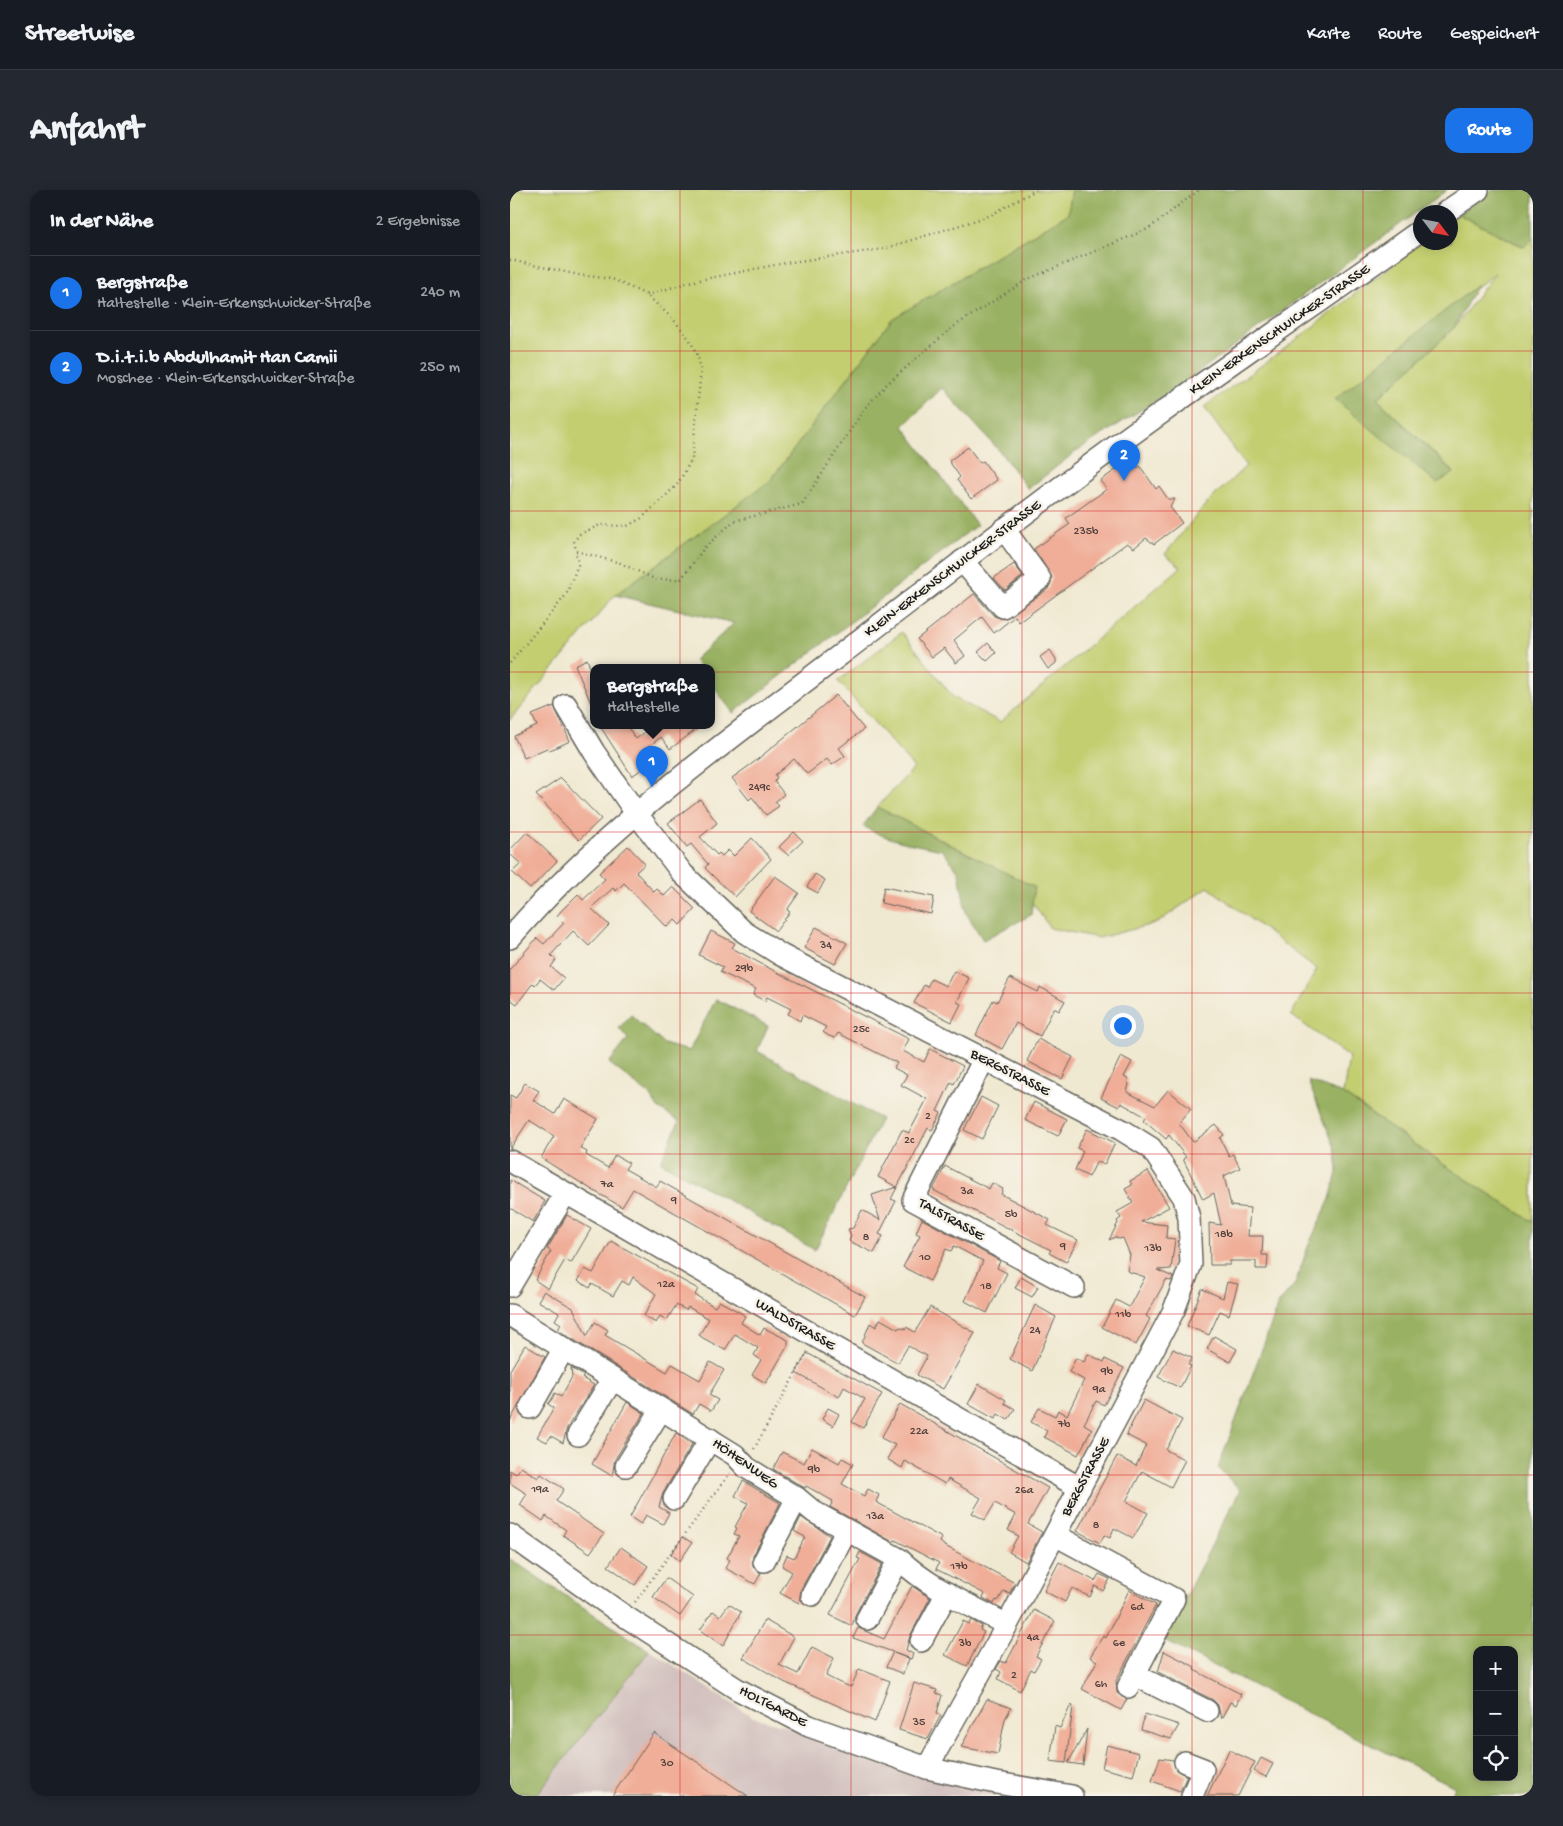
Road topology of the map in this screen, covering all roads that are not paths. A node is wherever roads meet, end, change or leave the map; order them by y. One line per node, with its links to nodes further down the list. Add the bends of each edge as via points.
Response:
1 (1478, 190): 2 (street)
2 (1456, 205)
3 (1413, 235): 4 (street, KLEIN-ERKENSCHWICKER-STRASSE)
4 (1004, 529): 5 (street, KLEIN-ERKENSCHWICKER-STRASSE); 5 (street, via 1040,579 1003,607)
5 (962, 561): 7 (street, KLEIN-ERKENSCHWICKER-STRASSE)
6 (566, 705): 7 (street, BERGSTRASSE)
7 (636, 813): 8 (street, KLEIN-ERKENSCHWICKER-STRASSE, via 581,861); 9 (street, BERGSTRASSE, via 683,874 744,932 781,955)
8 (510, 938)
9 (984, 1059): 13 (street, TALSTRASSE, via 913,1200); 22 (street, BERGSTRASSE, via 1151,1148 1184,1198 1189,1218 1191,1264 1174,1310)
10 (510, 1161): 11 (street, WALDSTRASSE)
11 (566, 1194): 12 (street); 22 (street, WALDSTRASSE)
12 (510, 1286)
13 (1074, 1286)
14 (514, 1317): 15 (street, HÖHENWEG)
15 (563, 1350): 16 (street, HÖHENWEG); 17 (street)
16 (612, 1380): 18 (street, HÖHENWEG); 19 (street)
17 (530, 1408)
18 (661, 1410): 20 (street, HÖHENWEG); 21 (street)
19 (578, 1435)
20 (710, 1439): 23 (street, HÖHENWEG, via 747,1468); 24 (street)
21 (626, 1466)
22 (1080, 1488): 27 (street, BERGSTRASSE)
23 (797, 1498): 25 (street, HÖHENWEG); 29 (street)
24 (674, 1499)
25 (846, 1532): 28 (street, HÖHENWEG); 31 (street)
26 (510, 1535): 37 (street, HOLTGARDE, via 626,1617 737,1689 810,1726)
27 (1055, 1535): 33 (street, BERGSTRASSE); 35 (street, via 1174,1599 1131,1681)
28 (899, 1559): 30 (street, HÖHENWEG, via 910,1570); 32 (street)
29 (764, 1561)
30 (947, 1593): 33 (street, HÖHENWEG); 34 (street)
31 (812, 1595)
32 (866, 1619)
33 (1006, 1625): 37 (street, BERGSTRASSE)
34 (921, 1642)
35 (1207, 1711)
36 (1185, 1762): 40 (street, via 1203,1769)
37 (927, 1768): 38 (street, HOLTGARDE)
38 (1013, 1791): 39 (street, HOLTGARDE)
39 (1072, 1796)
40 (1192, 1796)

